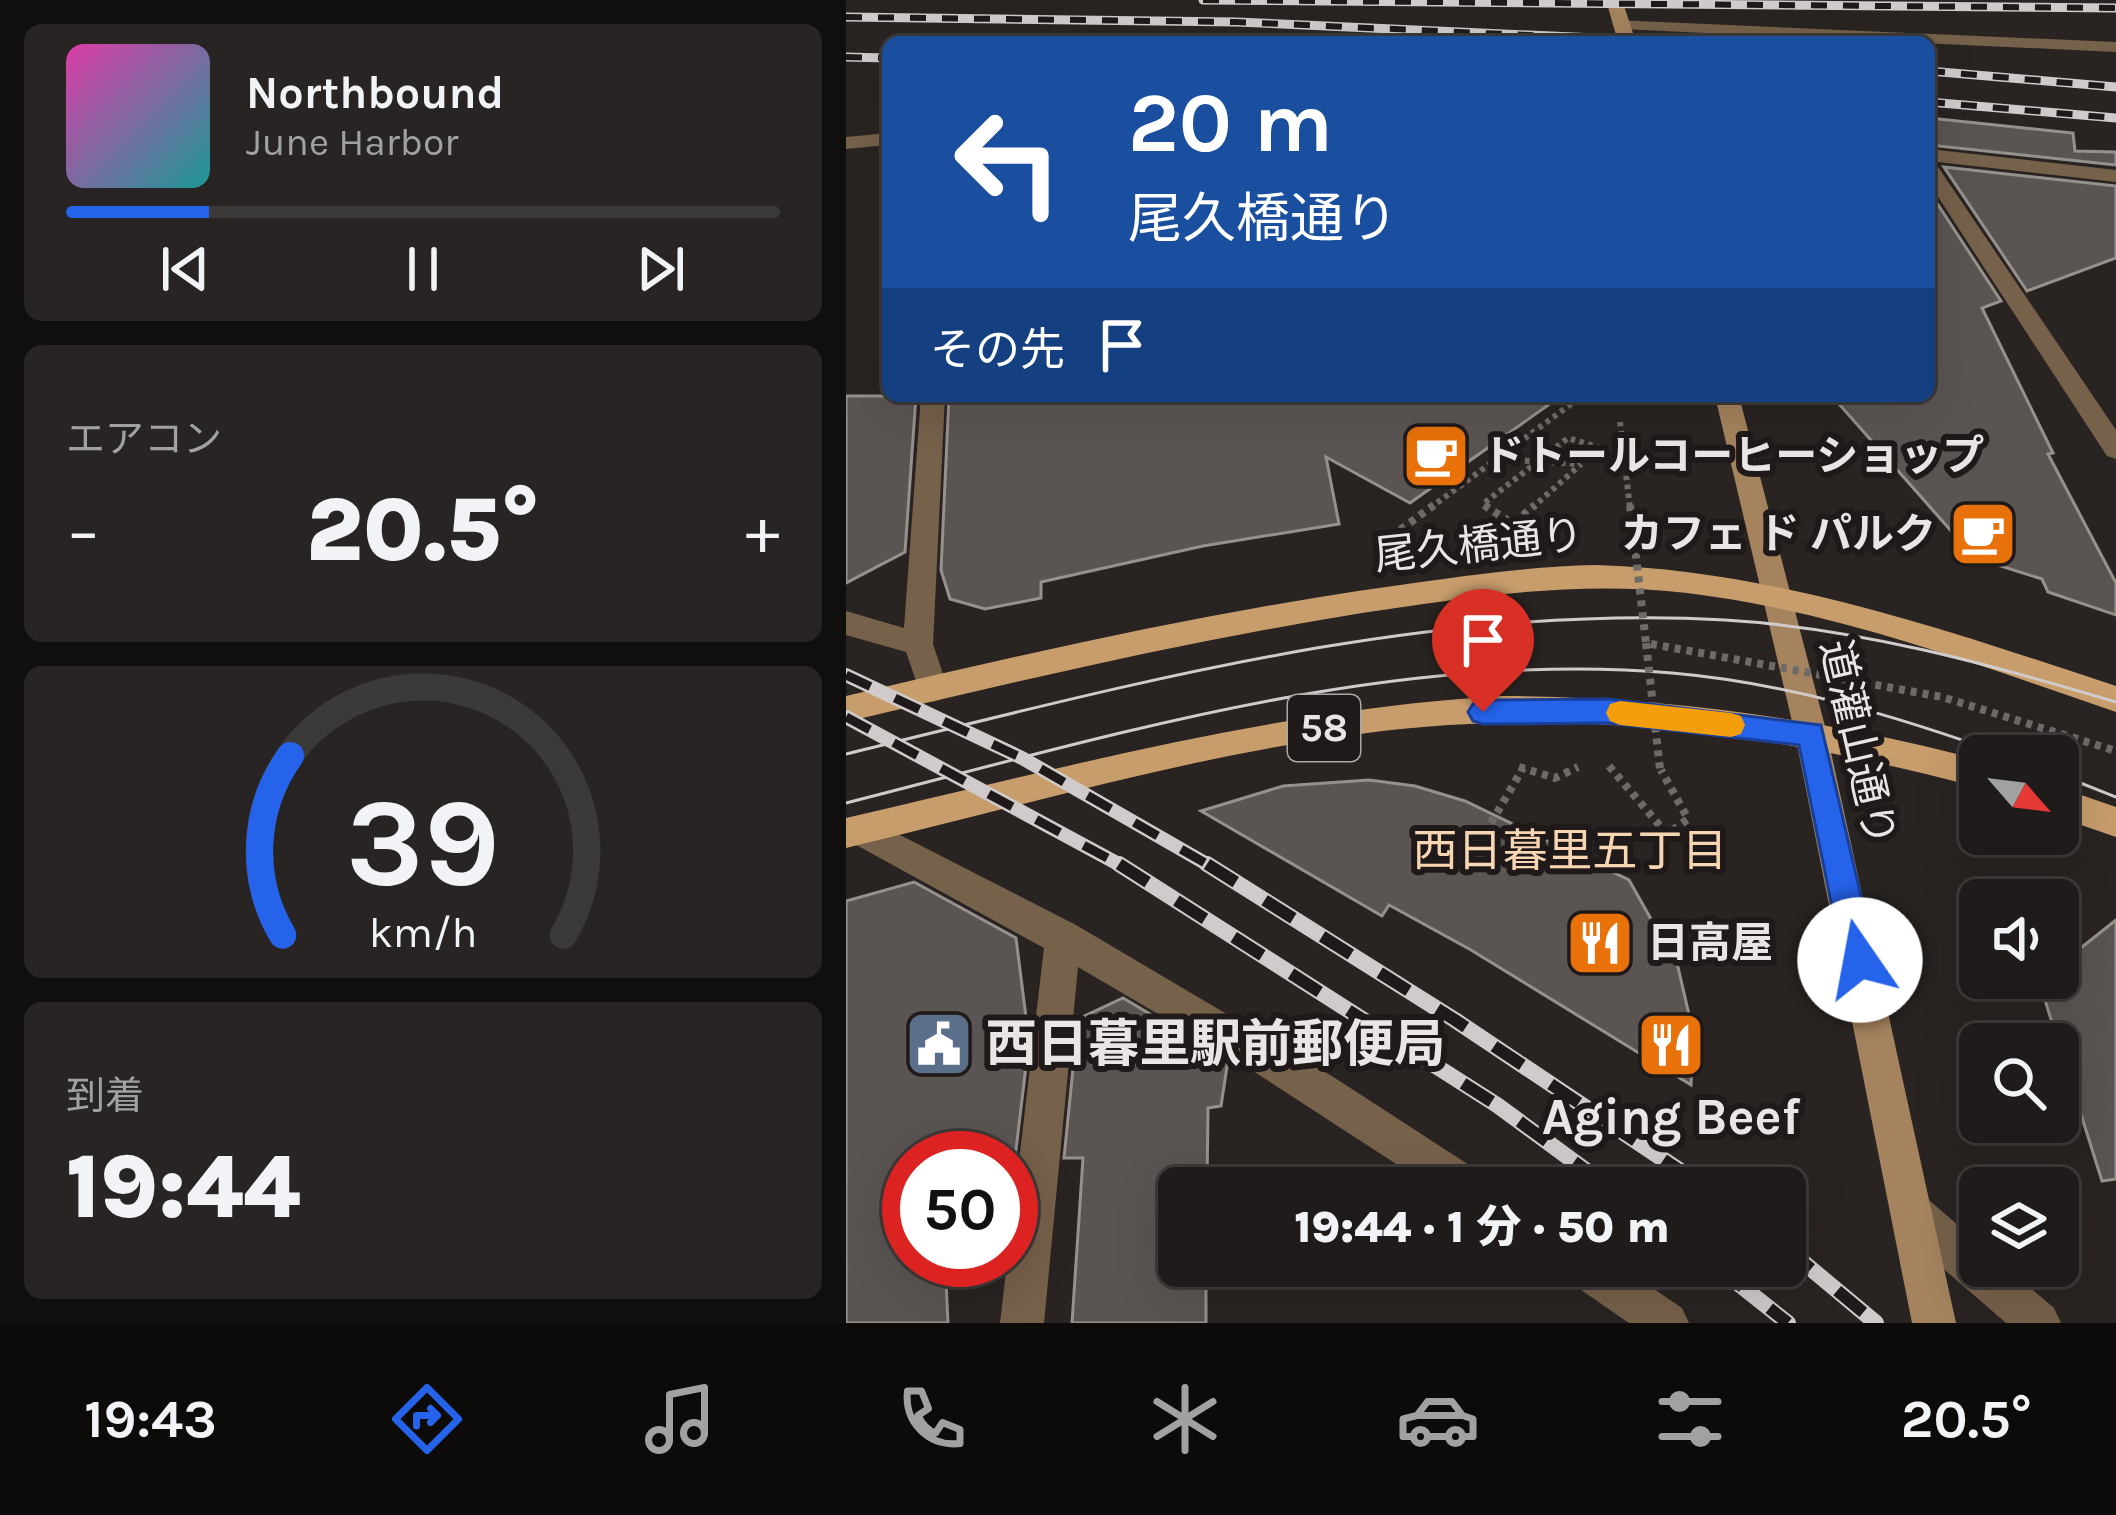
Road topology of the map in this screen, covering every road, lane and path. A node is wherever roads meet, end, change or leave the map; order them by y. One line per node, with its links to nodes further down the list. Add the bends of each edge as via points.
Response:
1 (1614, 0): 2 (main road)
2 (1624, 33): 3 (street)
3 (1729, 36)
4 (1935, 42): 5 (street)
5 (2116, 47)
6 (882, 140): 7 (street)
7 (846, 143)
8 (1935, 156): 9 (street)
9 (2116, 176)
10 (1935, 177): 15 (street)
11 (933, 402): 22 (street)
12 (1574, 402): 17 (path)
13 (1729, 402): 19 (main road, 道灌山通り)
14 (1619, 422): 16 (path, bridge)
15 (2116, 450)
16 (1620, 454): 17 (path, via 1568,438 1551,451 1534,464 1500,490 1483,504 1513,524 1581,464 1538,461 1517,460); 21 (path, bridge)
17 (1496, 459): 18 (path)
18 (1379, 545)
19 (1778, 597): 23 (main road, 尾久橋通り, via 1623,577 1475,585 1300,611); 24 (main road, 尾久橋通り, via 1972,649); 26 (main road, 道灌山通り)
20 (846, 623): 22 (street)
21 (1646, 643): 27 (path, bridge, via 1886,680); 28 (path, bridge, via 1660,769 1688,819 1667,834)
22 (918, 644): 23 (street)
23 (933, 688): 25 (main road, 尾久橋通り)
24 (2116, 699)
25 (846, 709)
26 (1811, 734): 30 (main road, 58); 34 (main road, 58, via 1598,711 1345,724); 37 (main road, 道灌山通り)
27 (2116, 751)
28 (1601, 756)
29 (1523, 768): 33 (path)
30 (1959, 769)
31 (2079, 809): 32 (main road)
32 (2116, 822)
33 (1492, 823)
34 (853, 831): 35 (street)
35 (1063, 938): 36 (street); 39 (street)
36 (1438, 1167)
37 (1915, 1216): 41 (main road, 道灌山通り); 42 (street)
38 (1614, 1287): 40 (street)
39 (1022, 1323)
40 (1667, 1323)
41 (1934, 1323)
42 (2039, 1323)

